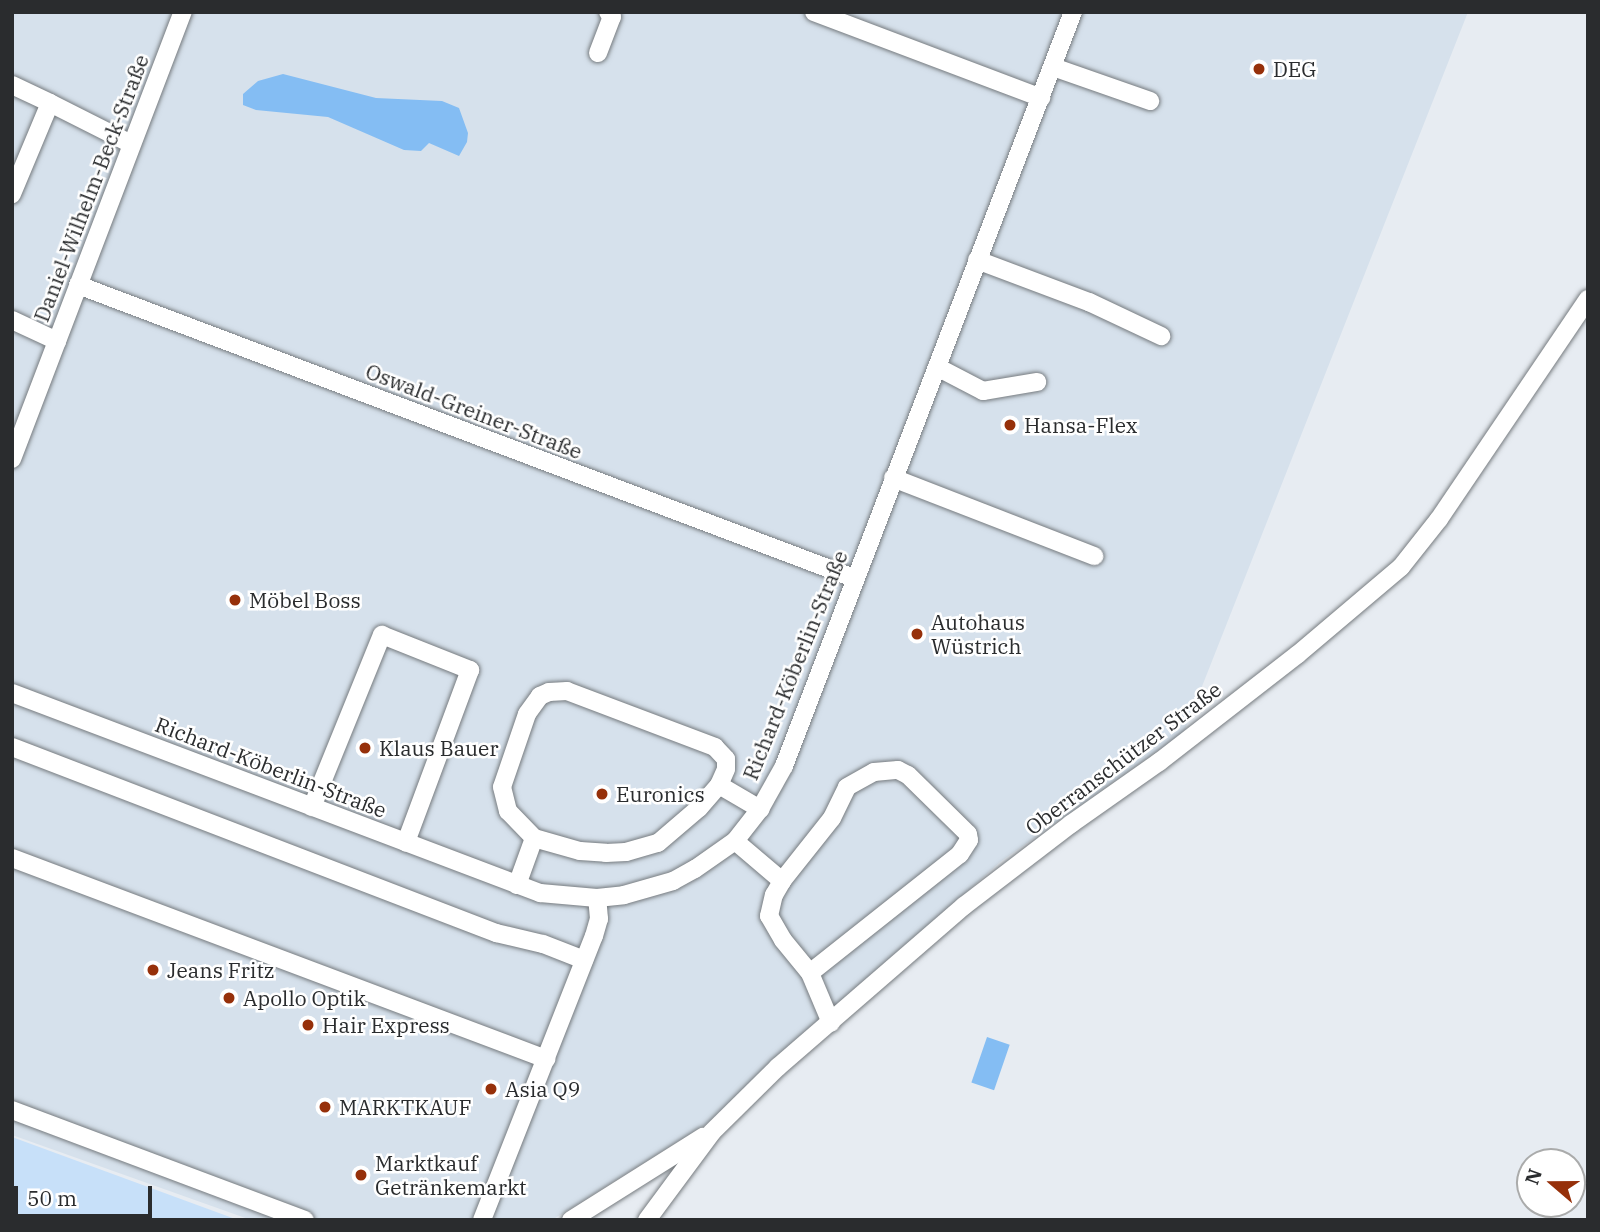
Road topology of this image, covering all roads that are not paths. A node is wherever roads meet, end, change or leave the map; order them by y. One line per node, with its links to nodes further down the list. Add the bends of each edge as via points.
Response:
1 (183, 12): 11 (street, Daniel-Wilhelm-Beck-Straße)
2 (608, 12): 5 (street, via 612,17)
3 (814, 12): 8 (street)
4 (1073, 12): 6 (street, Richard-Köberlin-Straße)
5 (598, 53)
6 (1053, 67): 8 (street, Richard-Köberlin-Straße); 9 (street)
7 (12, 85): 10 (street)
8 (1041, 98): 13 (street, Richard-Köberlin-Straße)
9 (1150, 101)
10 (50, 103): 11 (street); 12 (street)
11 (131, 144): 14 (street, Daniel-Wilhelm-Beck-Straße)
12 (12, 194)
13 (977, 260): 17 (street, via 1090,302); 19 (street, Richard-Köberlin-Straße)
14 (78, 285): 18 (street, Daniel-Wilhelm-Beck-Straße); 24 (street, Oswald-Greiner-Straße)
15 (1588, 299): 39 (street, Oberranschützer Straße, via 1439,519 1401,567 1297,655 964,906)
16 (12, 320): 18 (street)
17 (1161, 337)
18 (57, 341): 21 (street, Daniel-Wilhelm-Beck-Straße)
19 (937, 367): 20 (street, via 983,391); 22 (street, Richard-Köberlin-Straße)
20 (1037, 382)
21 (12, 458)
22 (893, 478): 23 (street); 24 (street, Richard-Köberlin-Straße)
23 (1094, 556)
24 (854, 578): 29 (street, Richard-Köberlin-Straße, via 784,766)
25 (12, 693): 28 (street, Richard-Köberlin-Straße)
26 (12, 747): 37 (street, via 496,933)
27 (719, 785): 29 (street); 30 (street, via 665,838 626,852 580,851); 30 (street, via 726,759 715,747 567,691 549,692 540,696 527,714 502,787 508,811)
28 (312, 807): 32 (street, Richard-Köberlin-Straße); 32 (street, via 382,635 470,670)
29 (760, 809): 31 (street, Richard-Köberlin-Straße)
30 (534, 838): 35 (street)
31 (735, 841): 34 (street); 36 (street, Richard-Köberlin-Straße, via 673,881)
32 (406, 842): 35 (street, Richard-Köberlin-Straße)
33 (12, 858): 40 (street)
34 (782, 881): 38 (street, via 769,916); 38 (street, via 832,818 847,787 874,772 898,770 908,775 968,834 960,854)
35 (517, 885): 36 (street, Richard-Köberlin-Straße, via 540,893)
36 (597, 898): 37 (street, via 599,919)
37 (584, 960): 40 (street)
38 (810, 973): 39 (street)
39 (831, 1023): 42 (street, Oberranschützer Straße)
40 (546, 1059): 44 (street)
41 (12, 1110): 43 (street)
42 (712, 1132): 45 (street); 46 (street, Oberranschützer Straße)
43 (305, 1220)
44 (482, 1220)
45 (571, 1220)
46 (647, 1220)

